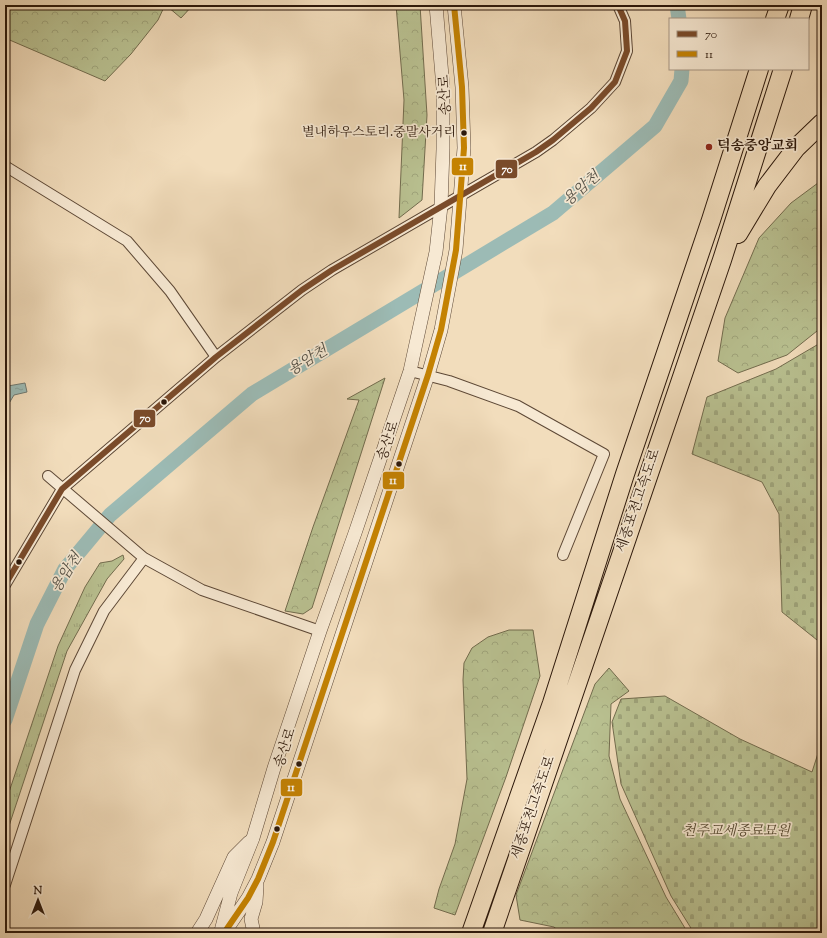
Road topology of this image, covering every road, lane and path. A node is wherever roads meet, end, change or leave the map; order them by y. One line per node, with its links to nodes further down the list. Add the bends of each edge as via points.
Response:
1 (436, 5): 15 (street, 송산로, via 443,88 444,150)
2 (454, 5): 14 (street, 송산로, via 464,133)
3 (618, 5): 14 (street, via 625,21 626,51 615,82 591,108 553,140)
4 (772, 5): 7 (highway)
5 (780, 5): 8 (highway)
6 (803, 5): 9 (highway)
7 (769, 18)
8 (775, 18)
9 (799, 18)
10 (759, 70): 33 (highway, 세종포천고속도로, via 552,703)
11 (784, 70): 16 (highway, 세종포천고속도로)
12 (822, 123): 16 (highway, via 796,148 767,186)
13 (5, 166): 17 (street, via 127,241 170,292)
14 (460, 195): 15 (street); 19 (street, 송산로, via 456,250 441,330)
15 (441, 206): 17 (street, via 302,290); 18 (street, 송산로, via 436,252)
16 (722, 260): 34 (highway, 세종포천고속도로)
17 (216, 356): 21 (street)
18 (410, 371): 19 (street); 25 (street, 송산로)
19 (428, 376): 22 (street, via 518,406 604,454); 27 (street, 송산로, via 273,842)
20 (48, 476): 21 (street)
21 (62, 490): 23 (street); 24 (street)
22 (563, 555)
23 (144, 558): 25 (street, via 202,590); 28 (street, via 104,611 75,670)
24 (5, 585)
25 (320, 631): 26 (street, 송산로)
26 (253, 838): 29 (street, via 234,857); 30 (street, 송산로, via 231,893)
27 (258, 879): 31 (street, 송산로); 32 (street, via 251,919)
28 (5, 885)
29 (197, 933)
30 (220, 933)
31 (224, 933)
32 (254, 933)
33 (471, 933)
34 (492, 933)

